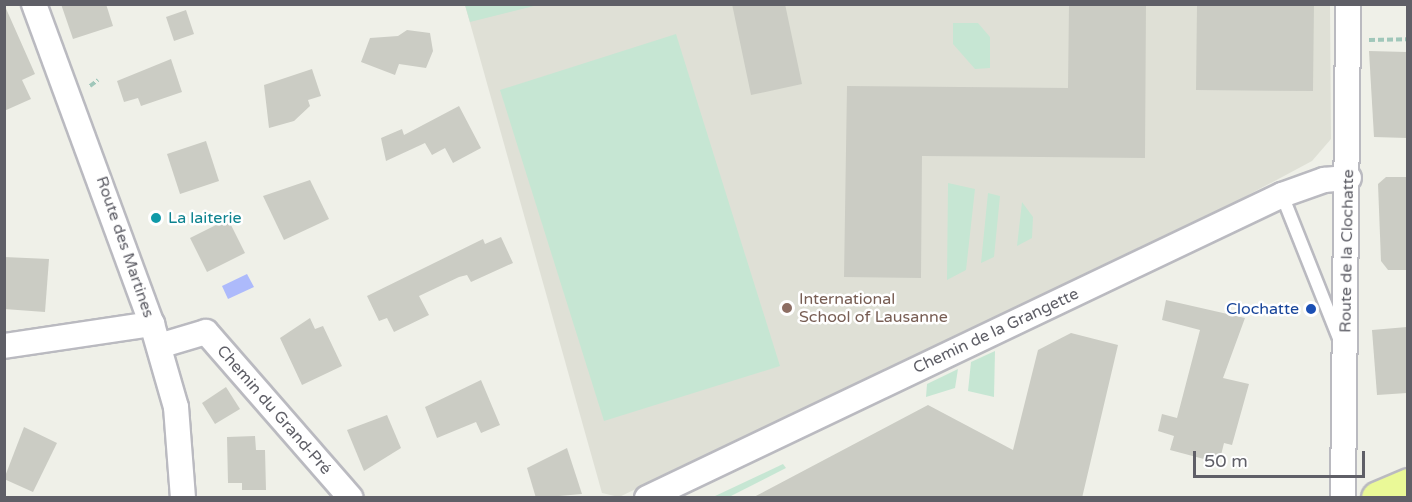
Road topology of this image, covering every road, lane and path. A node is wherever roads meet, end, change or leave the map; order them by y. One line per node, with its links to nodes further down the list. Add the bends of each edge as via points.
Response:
1 (34, 4): 7 (street, Route des Martines)
2 (1348, 4): 4 (street, Route de la Clochatte)
3 (1407, 39): 4 (path)
4 (1347, 40): 5 (street, Route de la Clochatte)
5 (1349, 178): 6 (street, Chemin de la Grangette, via 1324,180); 9 (street, Route de la Clochatte)
6 (1282, 195): 9 (lane); 13 (street, Chemin de la Grangette)
7 (156, 335): 8 (street); 11 (street, Route des Martines, via 176,407); 12 (street, Chemin du Grand-Pré, via 206,332)
8 (4, 346)
9 (1345, 352): 14 (street, Route de la Clochatte)
10 (1407, 485): 15 (highway)
11 (183, 498)
12 (351, 498)
13 (647, 498)
14 (1343, 498)
15 (1378, 498)

